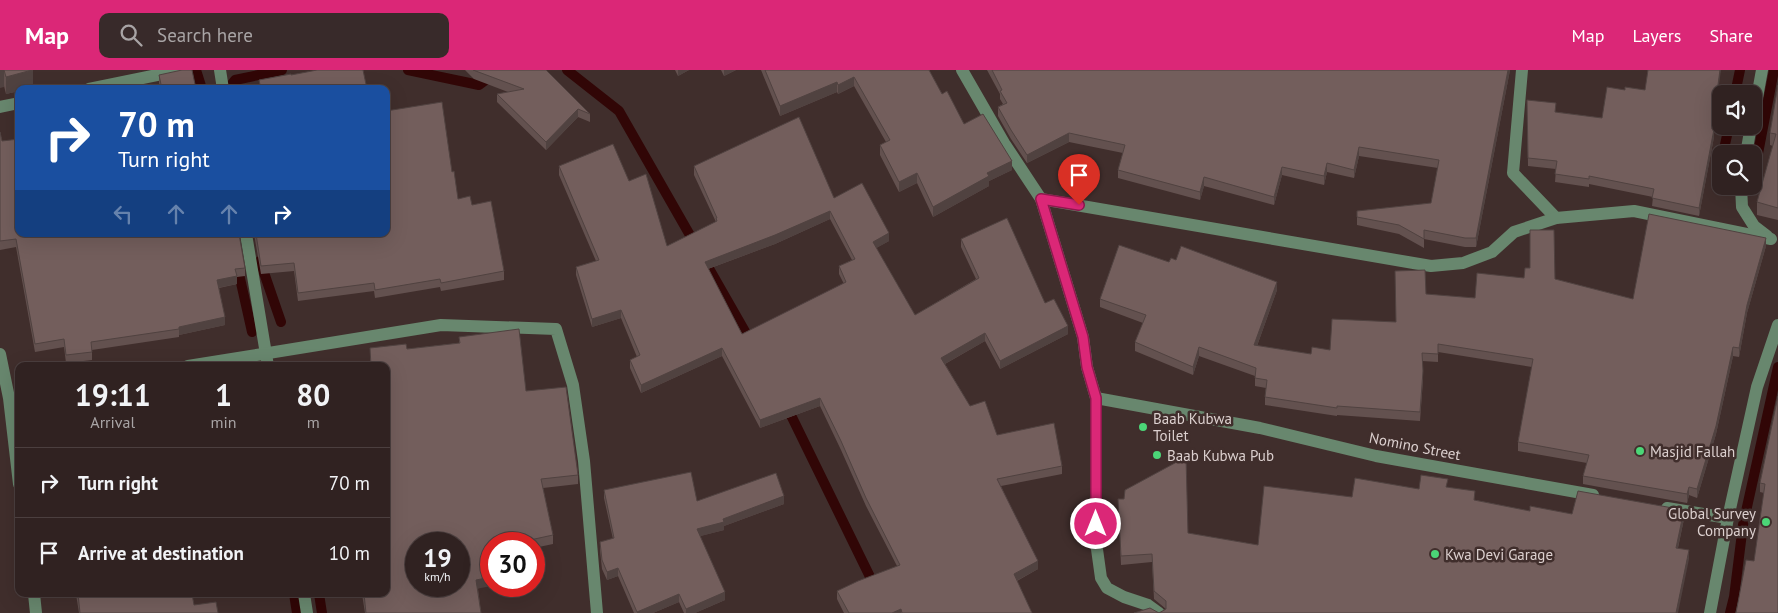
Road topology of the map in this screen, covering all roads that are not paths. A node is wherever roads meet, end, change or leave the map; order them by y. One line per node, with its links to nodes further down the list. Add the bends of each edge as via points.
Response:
1 (181, 70): 6 (street)
2 (220, 70): 7 (street)
3 (962, 70): 12 (street)
4 (1522, 70): 13 (street, via 1513,173)
5 (1762, 70): 8 (street)
6 (108, 85)
7 (222, 85)
8 (1759, 85)
9 (15, 104): 10 (street)
10 (0, 107)
11 (1741, 195): 15 (street, via 1742,206 1754,226)
12 (1041, 199): 13 (street, via 1431,266 1462,263 1492,252 1514,232); 22 (street, via 1083,337)
13 (1556, 218): 15 (street, via 1634,211)
14 (247, 237): 17 (street)
15 (1774, 241)
16 (1777, 331): 26 (street, via 1757,387)
17 (266, 353): 19 (street); 20 (street); 31 (street, via 441,325 556,329 573,385 584,461)
18 (0, 354): 21 (street)
19 (212, 362)
20 (267, 362)
21 (14, 397): 23 (street)
22 (1096, 398): 24 (street, Nomino Street, via 1260,428 1376,456); 32 (street, via 1096,542 1102,578 1107,588 1148,604)
23 (15, 414)
24 (1608, 498)
25 (1658, 506): 26 (street)
26 (1728, 518): 33 (street)
27 (34, 597): 29 (street)
28 (304, 597): 30 (street)
29 (36, 613)
30 (307, 613)
31 (597, 613)
32 (1159, 613)
33 (1710, 613)

